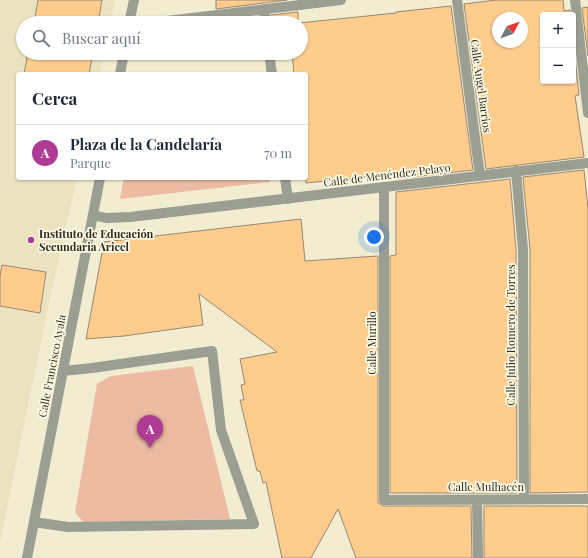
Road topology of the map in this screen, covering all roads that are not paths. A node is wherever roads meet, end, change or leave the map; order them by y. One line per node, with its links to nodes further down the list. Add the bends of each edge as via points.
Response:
1 (134, 0): 6 (street)
2 (341, 0): 5 (street)
3 (457, 0): 16 (street, Calle Angel Barrios)
4 (575, 0): 13 (street)
5 (264, 9): 7 (street); 8 (street)
6 (131, 16)
7 (207, 16)
8 (265, 16)
9 (123, 60): 11 (street)
10 (271, 60): 12 (street)
11 (120, 72)
12 (272, 72)
13 (588, 113)
14 (588, 163): 15 (street, Calle de Menéndez Pelayo)
15 (516, 171): 16 (street, Calle de Menéndez Pelayo); 23 (street, Calle Julio Romero de Torres, via 522,249)
16 (480, 176): 19 (street, Calle de Menéndez Pelayo)
17 (100, 180): 21 (street, Calle Francisco Ayala)
18 (285, 180): 20 (street)
19 (384, 187): 20 (street, Calle de Menéndez Pelayo); 25 (street, Calle Murillo)
20 (288, 199): 21 (street, Calle de Menéndez Pelayo, via 130,217 106,218)
21 (93, 215): 22 (street, Calle Francisco Ayala)
22 (63, 371): 27 (street, Calle Francisco Ayala); 27 (street, via 212,351 221,430 254,524 68,527)
23 (524, 499): 24 (street, Calle Mulhacén); 26 (street, Calle Mulhacén)
24 (588, 499)
25 (384, 500): 26 (street, Calle Mulhacén)
26 (477, 500): 29 (street)
27 (34, 522): 28 (street, Calle Francisco Ayala)
28 (27, 558)
29 (478, 558)

